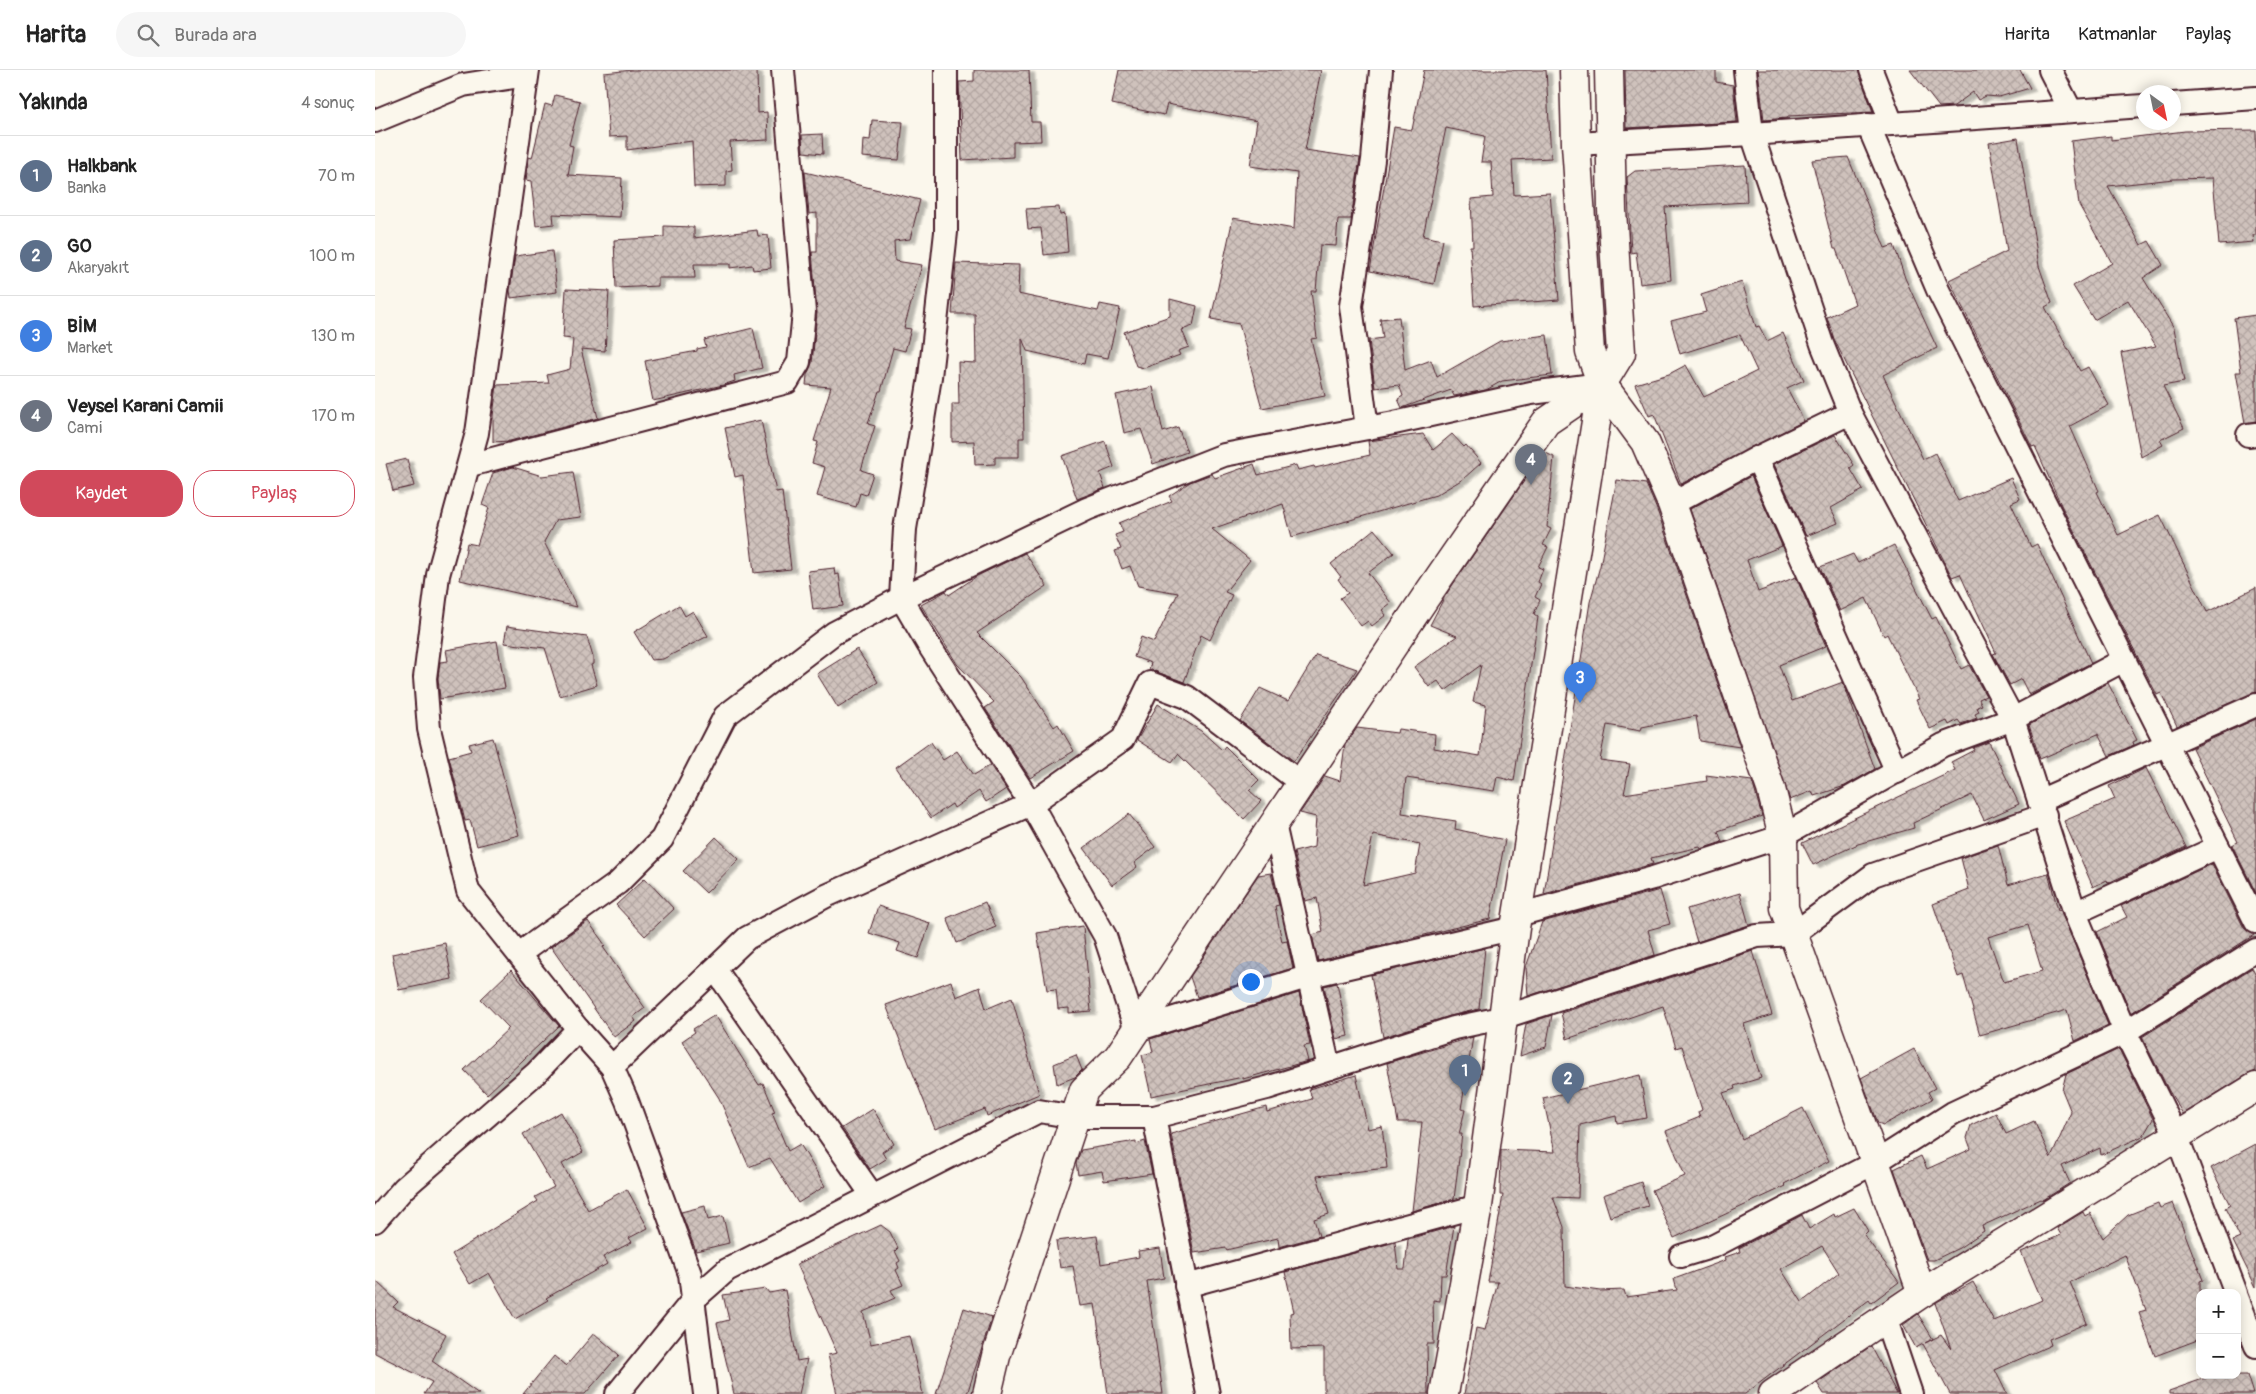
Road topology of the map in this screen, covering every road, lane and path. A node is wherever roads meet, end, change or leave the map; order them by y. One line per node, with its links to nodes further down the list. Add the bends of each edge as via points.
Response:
1 (783, 70): 24 (street, via 804,312 799,362 787,382)
2 (946, 70): 26 (street, via 946,232 930,378 905,529)
3 (1381, 70): 22 (street, via 1373,160 1351,306)
4 (1574, 70): 19 (street)
5 (1609, 70): 18 (street)
6 (1745, 70): 17 (street)
7 (1871, 70): 15 (street)
8 (2050, 70): 13 (street)
9 (527, 72): 14 (street, via 463,85); 24 (street)
10 (2256, 98): 11 (street)
11 (2181, 103)
12 (2136, 106): 13 (street)
13 (2071, 111): 15 (street)
14 (375, 121)
15 (1892, 124): 16 (street)
16 (1868, 126): 17 (street); 27 (street, via 1938,290)
17 (1752, 134): 18 (street); 21 (street, via 1823,344)
18 (1610, 142): 19 (street); 20 (street, via 1621,353)
19 (1576, 144): 20 (street, via 1590,352)
20 (1601, 384): 22 (street, via 1531,394); 25 (street, via 1645,442); 32 (street, via 1546,422); 39 (street)
21 (1850, 413): 23 (street); 29 (street)
22 (1367, 428): 26 (street, via 1225,454 1087,509)
23 (1757, 458): 25 (street); 31 (street)
24 (470, 465): 43 (street, via 438,575 425,678 429,729 468,891)
25 (1672, 504): 36 (street, via 1768,780)
26 (901, 598): 33 (street); 43 (street, via 834,633 725,716 662,839 617,883)
27 (2124, 660): 29 (street); 30 (street)
28 (2256, 705): 30 (street)
29 (2013, 719): 31 (street, via 1943,745); 34 (street)
30 (2167, 744): 34 (street); 37 (street)
31 (1897, 772): 36 (street)
32 (1301, 783): 33 (street, via 1187,697 1150,682 1123,739); 35 (street)
33 (1031, 804): 44 (street, via 826,896 747,938); 48 (street, via 1105,936)
34 (2042, 808): 38 (street); 41 (street, via 1873,875)
35 (1274, 824): 45 (street); 48 (street)
36 (1783, 836): 39 (street); 41 (street, via 1783,908)
37 (2218, 847): 38 (street); 40 (street)
38 (2075, 913): 49 (street)
39 (1516, 921): 45 (street); 46 (street)
40 (2256, 922)
41 (1793, 934): 46 (street, via 1757,936); 56 (street)
42 (2256, 950): 49 (street)
43 (519, 954): 47 (street)
44 (715, 969): 50 (street); 57 (street)
45 (1310, 976): 48 (street); 51 (street)
46 (1501, 1018): 51 (street, via 1454,1028); 58 (street)
47 (578, 1029): 50 (street); 59 (street, via 536,1073 404,1188)
48 (1136, 1030): 53 (street, via 1118,1057 1084,1090)
49 (2125, 1032): 55 (street); 56 (street, via 1953,1113)
50 (613, 1067): 64 (street, via 690,1274)
51 (1329, 1068): 54 (street, via 1267,1088)
52 (2256, 1087): 55 (street)
53 (1075, 1117): 54 (street); 57 (street, via 1039,1111); 70 (street, via 996,1356)
54 (1154, 1117): 61 (street)
55 (2177, 1137): 62 (street); 63 (street)
56 (1877, 1162): 60 (street, via 1714,1246); 63 (street)
57 (872, 1195): 64 (street, via 727,1270)
58 (1478, 1206): 61 (street); 72 (street)
59 (375, 1221)
60 (1681, 1256)
61 (1186, 1286): 71 (street)
62 (2234, 1289)
63 (1923, 1293): 66 (street)
64 (693, 1300): 68 (street); 69 (street)
65 (2241, 1307): 67 (street)
66 (1885, 1317): 73 (street); 74 (street)
67 (2256, 1346)
68 (617, 1394)
69 (705, 1394)
70 (987, 1394)
71 (1208, 1394)
72 (1444, 1394)
73 (1773, 1394)
74 (1911, 1394)

